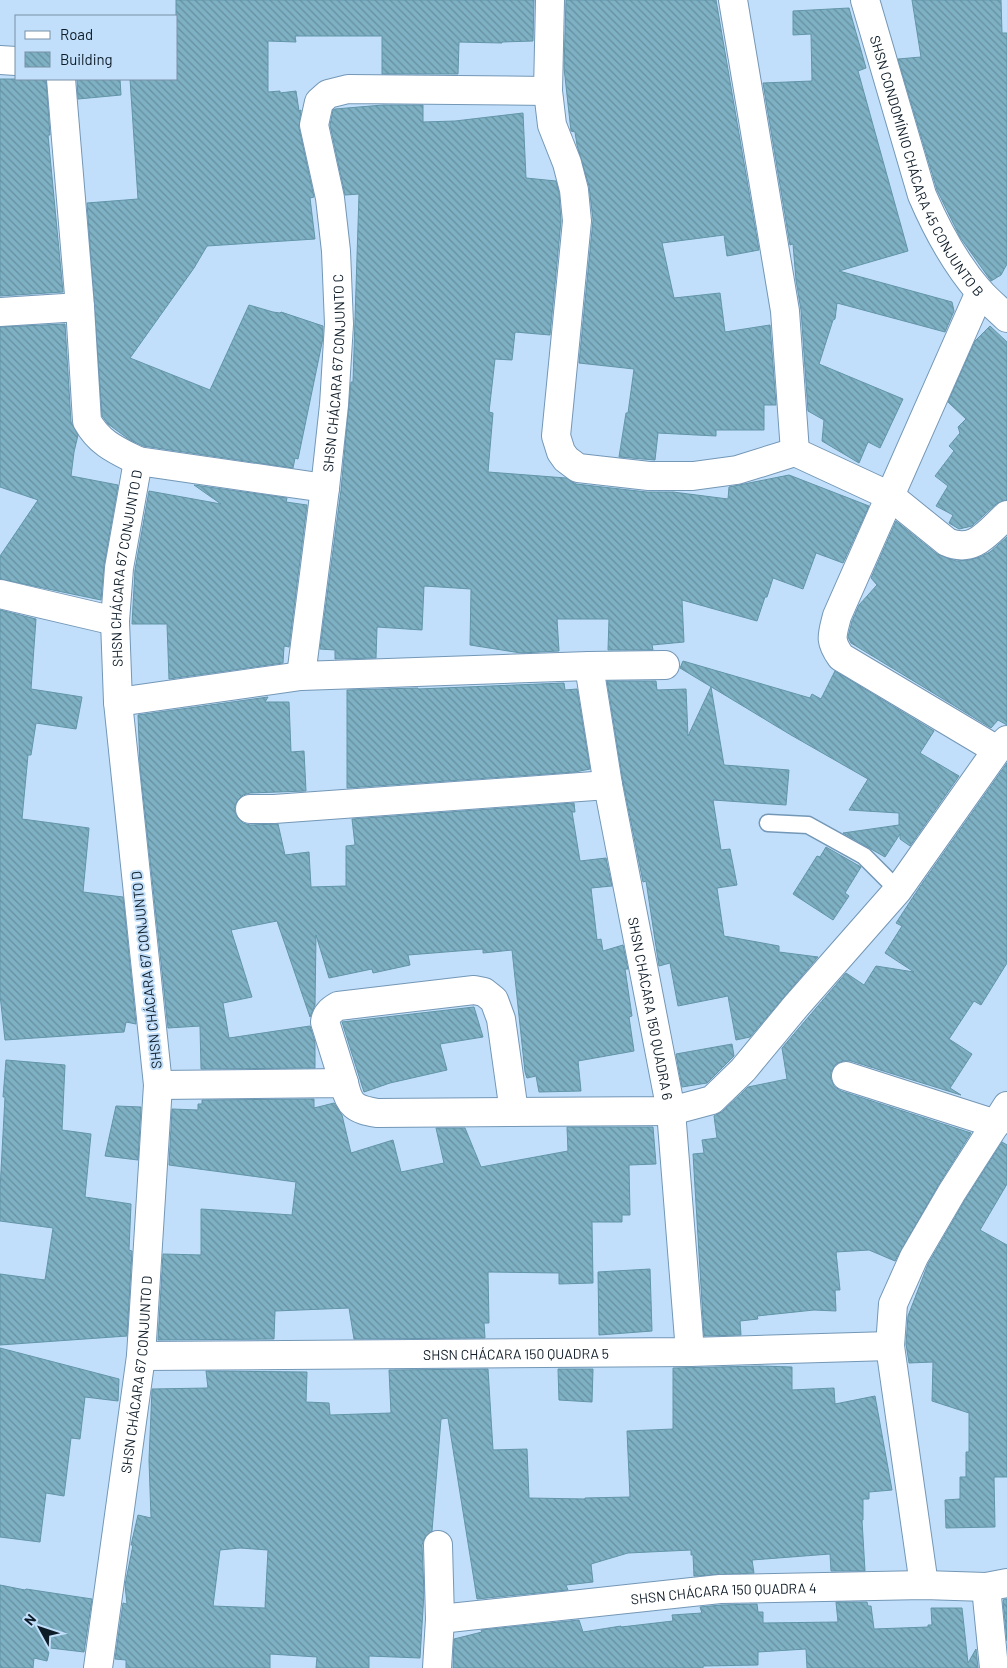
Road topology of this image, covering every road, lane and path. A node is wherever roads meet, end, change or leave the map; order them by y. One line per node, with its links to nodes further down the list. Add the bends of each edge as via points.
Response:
1 (550, 0): 7 (street)
2 (733, 0): 11 (street, via 784,311)
3 (865, 0): 8 (street, SHSN CONDOMÍNIO CHÁCARA 45 CONJUNTO B, via 922,194 935,224 951,254)
4 (0, 60): 5 (street)
5 (15, 61)
6 (61, 80): 9 (street)
7 (548, 91): 11 (street, via 552,125 574,190 577,221 556,436 561,452 578,468 649,476 693,476 737,470); 13 (street, SHSN CHÁCARA 67 CONJUNTO C, via 348,89 328,94 320,102 314,126 330,198 339,324)
8 (997, 302): 14 (street)
9 (80, 307): 10 (street); 12 (street, via 87,420 93,432 112,448)
10 (0, 312)
11 (795, 452): 14 (street)
12 (138, 461): 13 (street, SHSN CHÁCARA 67 CONJUNTO D); 17 (street, SHSN CHÁCARA 67 CONJUNTO D, via 119,568)
13 (325, 488): 20 (street, SHSN CHÁCARA 67 CONJUNTO C)
14 (890, 496): 15 (street, via 947,542 957,546 977,542); 22 (street, via 837,616 833,646 842,657)
15 (1007, 515)
16 (0, 594): 17 (street)
17 (115, 621): 21 (street, SHSN CHÁCARA 67 CONJUNTO D)
18 (665, 665): 19 (street)
19 (589, 666): 20 (street); 23 (street, SHSN CHÁCARA 150 QUADRA 6)
20 (301, 676): 21 (street)
21 (118, 702): 29 (street, SHSN CHÁCARA 67 CONJUNTO D)
22 (1002, 745): 26 (street)
23 (608, 785): 24 (street, via 274,810); 30 (street, SHSN CHÁCARA 150 QUADRA 6)
24 (250, 809)
25 (768, 823): 26 (lane, via 808,826 864,856)
26 (898, 890): 30 (street, via 743,1070 712,1100)
27 (846, 1076): 32 (street)
28 (344, 1083): 29 (street); 31 (street, via 352,1105 378,1113); 31 (street, via 325,1022 331,1010 338,1006 474,990 484,992 494,1000 501,1019)
29 (158, 1085): 35 (street, SHSN CHÁCARA 67 CONJUNTO D)
30 (672, 1111): 31 (street); 34 (street, SHSN CHÁCARA 150 QUADRA 6)
31 (514, 1112)
32 (1001, 1115): 33 (street, via 914,1257 893,1304)
33 (890, 1346): 34 (street, SHSN CHÁCARA 150 QUADRA 5); 37 (street)
34 (690, 1352): 35 (street, SHSN CHÁCARA 150 QUADRA 5)
35 (141, 1356): 40 (street, SHSN CHÁCARA 67 CONJUNTO D)
36 (438, 1545): 39 (street)
37 (924, 1585): 38 (street, SHSN CHÁCARA 150 QUADRA 4); 39 (street, SHSN CHÁCARA 150 QUADRA 4, via 720,1589)
38 (997, 1585): 42 (street)
39 (440, 1619): 41 (street)
40 (98, 1668)
41 (437, 1668)
42 (994, 1668)

